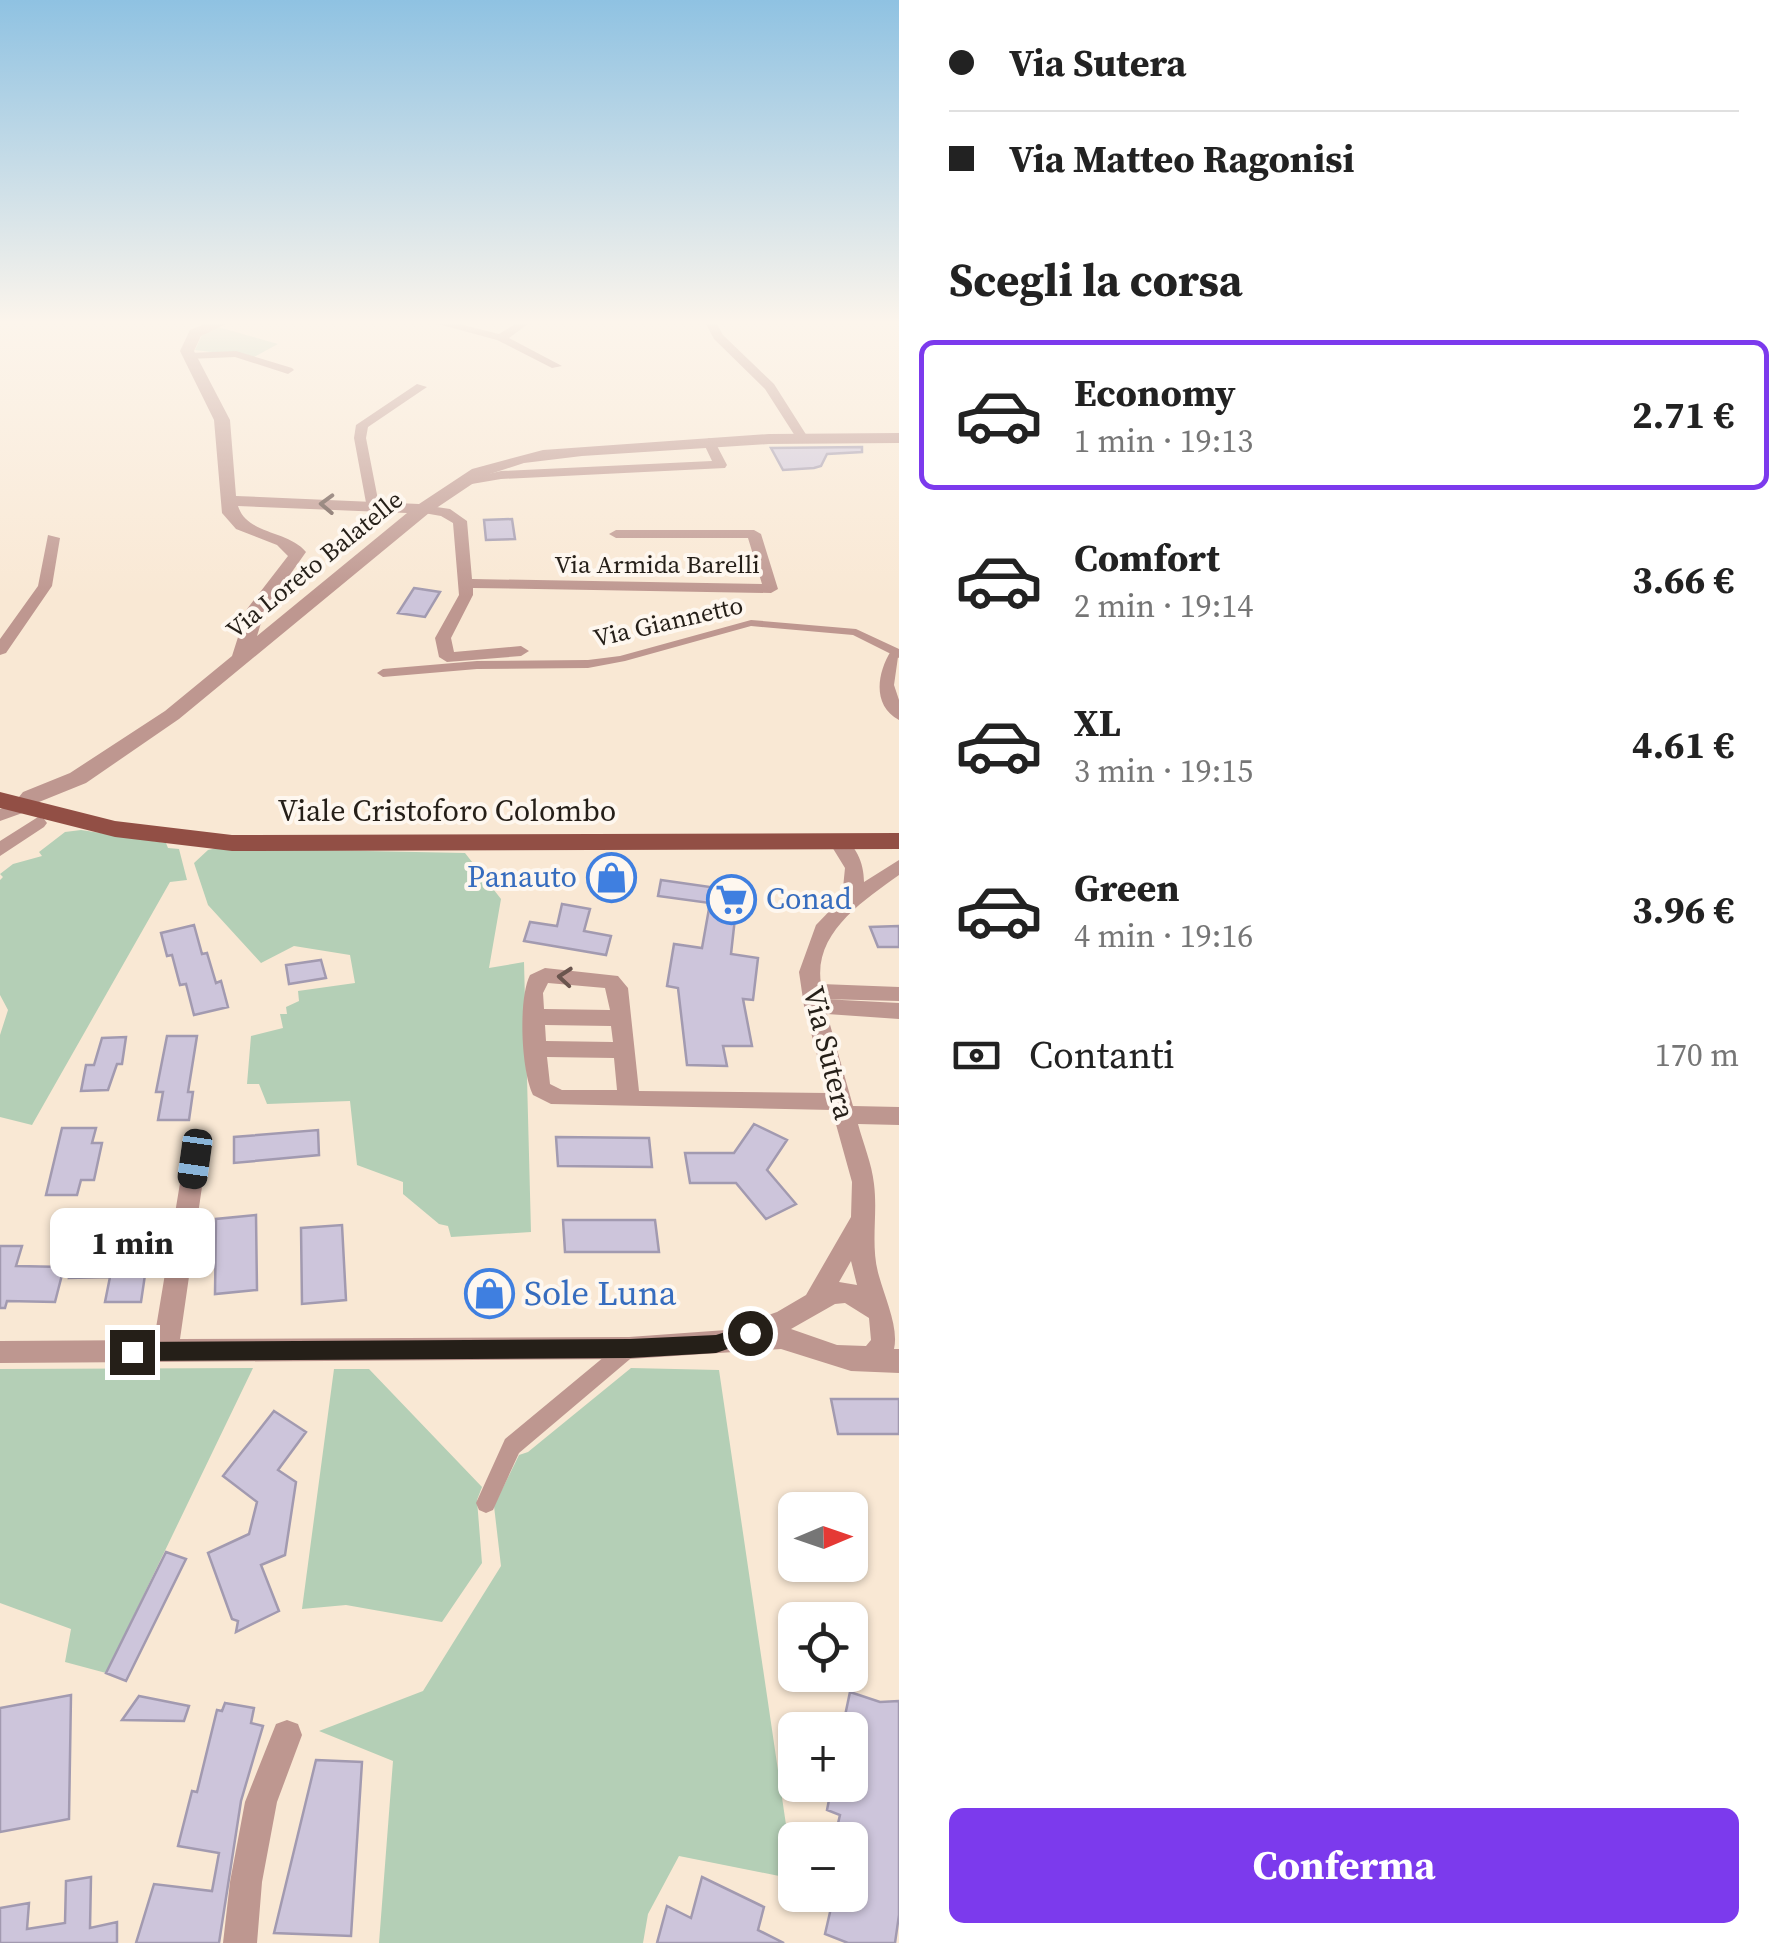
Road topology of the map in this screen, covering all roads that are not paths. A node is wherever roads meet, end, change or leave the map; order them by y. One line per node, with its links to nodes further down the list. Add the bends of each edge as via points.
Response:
1 (220, 415): 8 (street)
2 (378, 415): 9 (street, via 362,425 360,438)
3 (788, 415): 4 (street)
4 (801, 436): 5 (street, Via Loreto Balatelle); 6 (street, Via Loreto Balatelle)
5 (899, 438)
6 (709, 442): 7 (street, Via Loreto Balatelle, via 528,458); 7 (street, via 720,466 501,474)
7 (460, 482): 10 (street, Via Loreto Balatelle)
8 (231, 501): 9 (street, one-way to 8); 16 (street, via 230,513 242,526 287,542 298,557 256,609)
9 (372, 505): 10 (street)
10 (423, 510): 13 (street, via 460,521); 16 (street, Via Loreto Balatelle)
11 (616, 534): 13 (street, Via Armida Barelli, via 754,534 771,589)
12 (53, 538): 14 (street, via 45,586)
13 (467, 583): 18 (street, via 443,638)
14 (0, 650)
15 (521, 651): 18 (street)
16 (241, 654): 22 (street, Via Loreto Balatelle, via 128,745)
17 (898, 654): 18 (street, Via Giannetto, via 856,632 751,623 621,659); 20 (street, via 885,682)
18 (446, 663): 19 (street, Via Giannetto)
19 (383, 673)
20 (899, 715)
21 (0, 787): 22 (main road, Viale Cristoforo Colombo)
22 (18, 809): 23 (main road, Viale Cristoforo Colombo, via 228,828); 25 (main road, Viale Cristoforo Colombo, via 115,830 232,843); 26 (street)
23 (899, 828)
24 (899, 841): 25 (main road, Viale Cristoforo Colombo)
25 (838, 842): 28 (street, via 858,870)
26 (0, 850)
27 (899, 866): 28 (street, Via Sutera)
28 (852, 900): 30 (street, Via Sutera, via 826,925 809,972)
29 (899, 994): 30 (street)
30 (813, 998): 31 (street); 37 (street, Via Sutera)
31 (899, 1011)
32 (534, 1018): 33 (street); 33 (street, one-way to 32, via 618,988 610,981 545,975 536,980); 34 (street)
33 (621, 1018): 35 (street)
34 (536, 1049): 35 (street); 36 (street, via 541,1089 558,1098)
35 (624, 1050): 36 (street)
36 (629, 1099): 37 (street)
37 (843, 1109): 38 (street); 40 (street, Via Sutera, via 863,1182)
38 (899, 1116)
39 (195, 1159): 47 (street)
40 (863, 1219): 41 (street); 42 (street, Via Sutera, via 862,1263)
41 (815, 1301): 42 (street, via 850,1293); 43 (street, via 783,1322); 45 (street, via 809,1330)
42 (885, 1317): 48 (street, via 884,1343 874,1356)
43 (716, 1344): 44 (street); 45 (street, via 780,1338)
44 (630, 1348): 47 (street); 50 (street, via 512,1446)
45 (824, 1350): 48 (street)
46 (0, 1352): 47 (street)
47 (166, 1352)
48 (855, 1361): 49 (street)
49 (899, 1361)
50 (486, 1503)
51 (287, 1736): 52 (street, via 261,1802)
52 (240, 1943)

